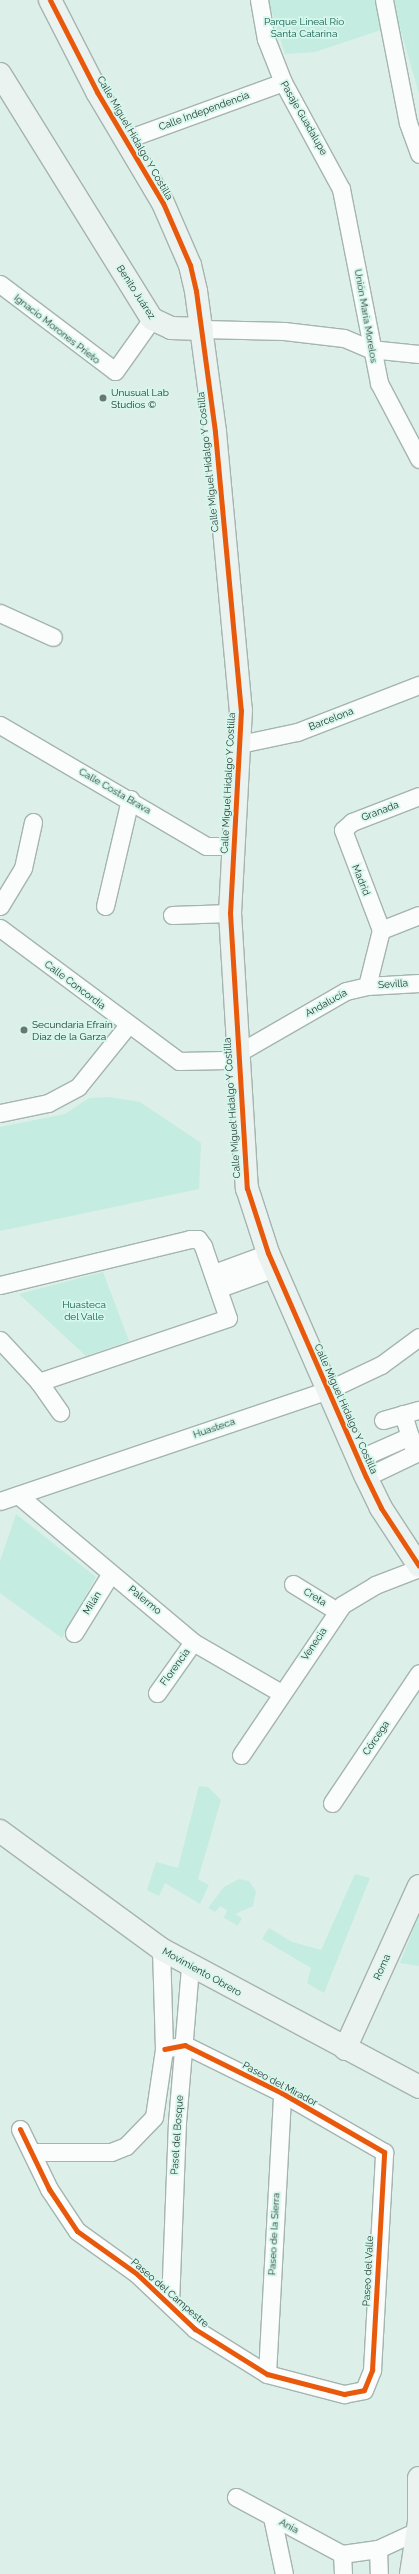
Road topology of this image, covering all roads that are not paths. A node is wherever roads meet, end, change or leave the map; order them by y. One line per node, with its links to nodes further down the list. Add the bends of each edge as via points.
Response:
1 (50, 0): 6 (street, Calle Miguel Hidalgo Y Costilla)
2 (259, 0): 5 (street, Pasaje Guadalupe, via 266,40)
3 (384, 0): 7 (street, via 408,123)
4 (0, 74): 10 (street, Benito Juárez)
5 (283, 82): 6 (street, Calle Independencia); 8 (street, Pasaje Guadalupe)
6 (124, 140): 11 (street, Calle Miguel Hidalgo Y Costilla, via 163,203 190,265)
7 (419, 154)
8 (341, 189): 12 (street, Unión María Morelos)
9 (0, 284): 10 (street, Ignacio Morones Prieto, via 115,372)
10 (152, 319): 11 (street, Benito Juárez, via 171,328)
11 (202, 329): 12 (street, Benito Juárez, via 284,331 344,338); 19 (street, Calle Miguel Hidalgo Y Costilla, via 232,600 241,710)
12 (370, 349): 13 (street, Benito Juárez); 14 (street, Unión María Morelos, via 386,401)
13 (419, 354)
14 (419, 459)
15 (0, 614): 16 (street)
16 (53, 637)
17 (419, 685): 19 (street, Barcelona, via 297,732)
18 (0, 725): 21 (street, Calle Costa Brava)
19 (240, 744): 24 (street, Calle Miguel Hidalgo Y Costilla)
20 (419, 796): 23 (street, Granada, via 352,822)
21 (130, 799): 24 (street, Calle Costa Brava, via 206,846); 26 (street)
22 (33, 822): 25 (street, via 24,868)
23 (343, 830): 31 (street, Madrid)
24 (233, 846): 27 (street, Calle Miguel Hidalgo Y Costilla)
25 (0, 906)
26 (105, 906)
27 (230, 913): 28 (street); 35 (street, Calle Miguel Hidalgo Y Costilla)
28 (172, 914)
29 (419, 914): 31 (street)
30 (0, 928): 34 (street, Calle Concordia)
31 (381, 930): 33 (street)
32 (419, 983): 33 (street, Sevilla)
33 (367, 986): 35 (street, Andalucía, via 346,991)
34 (128, 1025): 35 (street, Calle Concordia, via 179,1061 210,1063); 36 (street, via 78,1088 48,1103)
35 (238, 1055): 37 (street, Calle Miguel Hidalgo Y Costilla, via 247,1188)
36 (0, 1113)
37 (272, 1261): 38 (street); 43 (street, Calle Miguel Hidalgo Y Costilla)
38 (217, 1280): 39 (street, via 203,1246 194,1238); 42 (street, via 228,1312 225,1319)
39 (0, 1285)
40 (419, 1337): 43 (street, Huasteca, via 381,1365)
41 (0, 1340): 42 (street)
42 (39, 1382): 44 (street)
43 (328, 1390): 49 (street, Calle Miguel Hidalgo Y Costilla); 50 (street, Huasteca)
44 (60, 1412)
45 (411, 1412): 46 (street); 47 (street)
46 (383, 1420)
47 (410, 1436): 48 (street); 49 (street)
48 (417, 1457): 49 (street)
49 (362, 1468): 52 (street, Calle Miguel Hidalgo Y Costilla, via 380,1508)
50 (18, 1495): 51 (street, Huasteca); 53 (street, Palermo)
51 (0, 1501)
52 (419, 1567): 55 (street, Venecia, via 374,1585)
53 (110, 1573): 56 (street, Milán); 57 (street, Palermo)
54 (293, 1584): 55 (street, Creta)
55 (336, 1611): 60 (street, Venecia)
56 (74, 1632)
57 (194, 1642): 59 (street, Florencia); 60 (street, Palermo)
58 (419, 1673): 62 (street, Córcega)
59 (157, 1692)
60 (281, 1693): 61 (street, Venecia)
61 (241, 1755)
62 (332, 1803)
63 (0, 1831): 65 (street, Movimiento Obrero)
64 (419, 1886): 69 (street, Roma)
65 (161, 1949): 66 (street, Movimiento Obrero); 68 (street)
66 (190, 1967): 67 (street, Pasel del Bosque); 69 (street, Movimiento Obrero)
67 (185, 2045): 68 (street); 71 (street, Paseo del Mirador); 73 (street, Pasel del Bosque)
68 (164, 2049): 72 (street)
69 (345, 2050): 70 (street, Movimiento Obrero)
70 (419, 2087)
71 (282, 2093): 76 (street, Paseo del Mirador); 78 (street, Paseo de la Sierra)
72 (154, 2117): 73 (street); 75 (street, via 126,2146 111,2152)
73 (177, 2122): 77 (street, Pasel del Bosque)
74 (20, 2129): 75 (street, Paseo del Campestre)
75 (32, 2152): 77 (street, Paseo del Campestre, via 49,2189 77,2231 137,2274)
76 (384, 2152): 79 (street, Paseo del Valle, via 372,2370)
77 (170, 2304): 78 (street, Paseo del Campestre, via 195,2329)
78 (267, 2374): 79 (street, Paseo del Campestre, via 344,2394)
79 (364, 2390)
80 (419, 2478): 83 (street)
81 (236, 2497): 82 (street, Ania)
82 (272, 2517): 85 (street, Ania); 86 (street)
83 (418, 2524): 84 (street); 89 (street)
84 (378, 2549): 85 (street); 88 (street)
85 (342, 2554): 87 (street)
86 (284, 2574)
87 (343, 2574)
88 (378, 2574)
89 (411, 2574)

